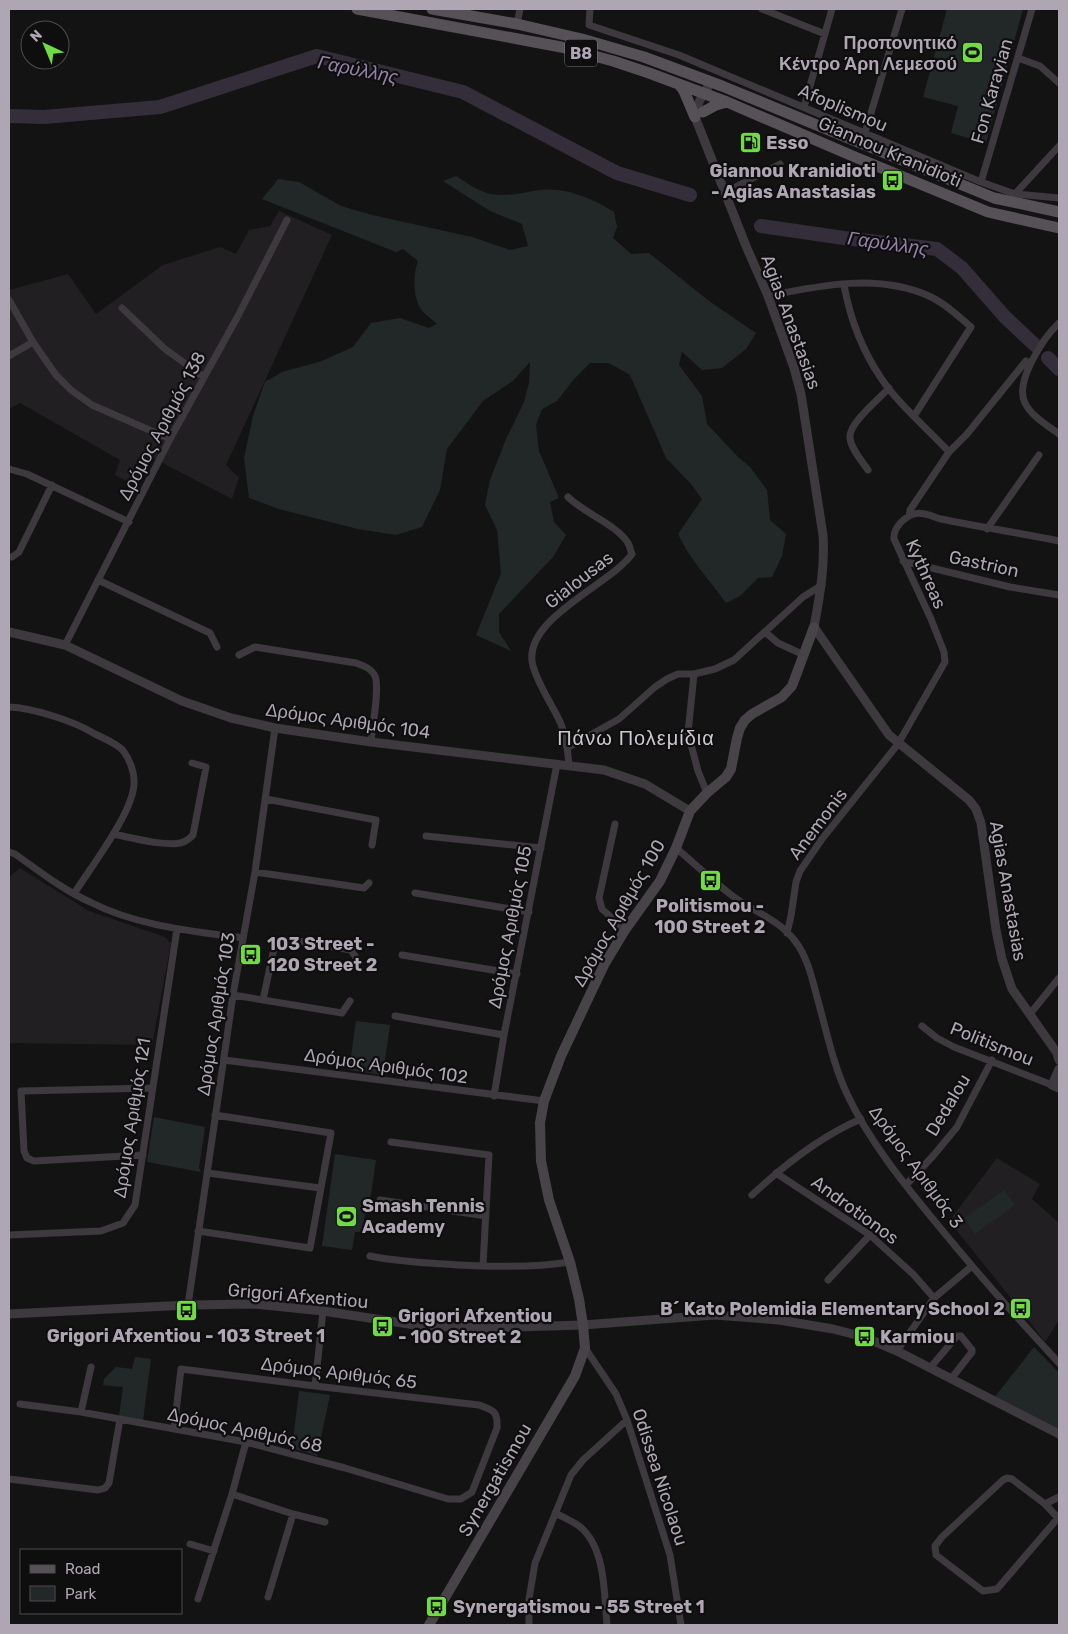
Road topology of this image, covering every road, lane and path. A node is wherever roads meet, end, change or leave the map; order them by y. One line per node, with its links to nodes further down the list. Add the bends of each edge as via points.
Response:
1 (357, 9): 14 (main road, B8, via 561,48 613,61)
2 (432, 9): 9 (main road, B8)
3 (520, 9): 9 (street)
4 (590, 9): 17 (street, Afoplismou, via 589,25 679,55)
5 (762, 9): 10 (street)
6 (832, 9): 10 (street)
7 (902, 9): 19 (street)
8 (1032, 9): 11 (street, Fon Karayian)
9 (517, 24): 12 (main road, B8, via 616,48)
10 (825, 34): 17 (street)
11 (1018, 58): 13 (street, via 1040,66); 22 (street, Fon Karayian)
12 (711, 83): 15 (street); 26 (main road, Giannou Kranidioti / B8, via 994,198)
13 (1059, 83)
14 (679, 84): 15 (main road, B8); 18 (main road)
15 (707, 94): 16 (main road, Giannou Kranidioti / B8); 18 (street)
16 (727, 102): 18 (main road, via 716,104); 28 (main road, Giannou Kranidioti / B8, via 988,212)
17 (804, 107): 19 (street, Afoplismou)
18 (699, 118): 23 (street, Agias Anastasias)
19 (865, 134): 22 (street, Afoplismou)
20 (1059, 146): 24 (street)
21 (780, 164): 23 (street)
22 (981, 182): 24 (street, Afoplismou)
23 (724, 193): 30 (street, Agias Anastasias)
24 (1015, 194): 25 (street, Afoplismou)
25 (1059, 198)
26 (1059, 212)
27 (286, 220): 37 (street, Δρόμος Αριθμός 138)
28 (1059, 228)
29 (844, 285): 30 (street, via 822,285); 38 (street, via 854,326); 39 (street, via 888,284 916,291 945,306 971,327)
30 (768, 296): 55 (street, Agias Anastasias, via 801,394 824,535)
31 (9, 300): 34 (street)
32 (122, 308): 37 (street, via 165,348)
33 (1059, 323): 40 (street, via 1042,343 1027,375 1022,396 1030,412)
34 (33, 342): 35 (street); 41 (street, via 56,375 92,406)
35 (9, 356)
36 (1026, 361): 42 (street)
37 (204, 377): 41 (street, Δρόμος Αριθμός 138)
38 (889, 388): 39 (street); 45 (street, via 851,432 853,445)
39 (914, 416): 42 (street)
40 (1059, 434)
41 (170, 439): 49 (street, Δρόμος Αριθμός 138)
42 (950, 452): 48 (street)
43 (1038, 455): 50 (street)
44 (9, 469): 46 (street)
45 (868, 470)
46 (52, 485): 49 (street); 52 (street, via 19,552)
47 (568, 497): 69 (street, Gialousas, via 619,533 632,554 624,564 569,604 543,628 534,644 532,663 562,726)
48 (909, 516): 50 (street, Kythreas, via 922,513); 53 (street, Kythreas, via 893,533)
49 (129, 522): 54 (street, Δρόμος Αριθμός 138)
50 (987, 529): 51 (street, Kythreas)
51 (1059, 541)
52 (9, 558)
53 (904, 561): 56 (street, Gastrion, via 1010,587); 68 (street, Kythreas, via 931,619 945,662)
54 (98, 580): 60 (street, Δρόμος Αριθμός 138); 61 (street, via 210,633)
55 (823, 585): 57 (street, Agias Anastasias); 59 (street, via 803,597)
56 (1059, 595)
57 (814, 626): 63 (main road, Agias Anastasias); 68 (street, Agias Anastasias, via 883,728)
58 (9, 632): 60 (street, Δρόμος Αριθμός 104)
59 (765, 632): 63 (street, via 778,643); 64 (street, via 734,660)
60 (65, 645): 66 (street, Δρόμος Αριθμός 104, via 182,701 231,718)
61 (217, 647)
62 (239, 655): 67 (street, via 255,647 356,663 368,668 375,676 377,686)
63 (804, 655): 73 (main road, Agias Anastasias, via 788,692 745,720 737,738 731,769)
64 (694, 674): 69 (street, via 678,674 666,679 619,719); 73 (street, via 688,733)
65 (9, 707): 77 (street, via 23,708 84,727 124,750 132,767 134,784 129,804)
66 (275, 728): 67 (street, Δρόμος Αριθμός 104); 74 (street, Δρόμος Αριθμός 103)
67 (370, 742): 71 (street, Δρόμος Αριθμός 104)
68 (898, 744): 90 (street, Anemonis, via 800,871); 99 (street, Agias Anastasias, via 959,790 976,809 981,823 1002,959 1012,989)
69 (567, 748): 72 (street, Gialousas)
70 (192, 763): 77 (street, via 206,767 193,835 184,842 171,844)
71 (558, 764): 72 (street, Δρόμος Αριθμός 104); 80 (street, Δρόμος Αριθμός 105)
72 (569, 765): 75 (street, Δρόμος Αριθμός 104, via 626,776)
73 (707, 793): 75 (main road, Agias Anastasias)
74 (266, 800): 79 (street, via 376,820); 83 (street, Δρόμος Αριθμός 103)
75 (690, 811): 81 (main road, Δρόμος Αριθμός 100)
76 (615, 824): 89 (street, via 599,898 602,909)
77 (113, 834): 86 (street)
78 (426, 836): 80 (street)
79 (372, 845)
80 (541, 848): 87 (street, Δρόμος Αριθμός 105)
81 (676, 848): 89 (main road, Δρόμος Αριθμός 100, via 660,881); 90 (street, via 733,897 779,924)
82 (9, 852): 86 (street)
83 (255, 872): 84 (street, via 364,888); 91 (street, Δρόμος Αριθμός 103)
84 (369, 883)
85 (415, 893): 87 (street)
86 (74, 894): 88 (street, via 118,914)
87 (529, 912): 94 (street, Δρόμος Αριθμός 105)
88 (176, 929): 91 (street); 108 (street, Δρόμος Αριθμός 121)
89 (625, 930): 110 (main road, Δρόμος Αριθμός 100, via 604,965 561,1056)
90 (788, 933): 112 (street, Δρόμος Αριθμός 3, via 804,959 846,1092)
91 (243, 938): 96 (street, Δρόμος Αριθμός 103)
92 (402, 955): 94 (street)
93 (357, 958): 97 (street, via 350,950 281,941 274,948)
94 (517, 974): 102 (street, Δρόμος Αριθμός 105)
95 (1059, 978): 99 (street)
96 (233, 995): 97 (street); 103 (street, Δρόμος Αριθμός 103)
97 (263, 1000): 98 (street, via 342,1013)
98 (350, 1001)
99 (1030, 1014): 105 (street, Agias Anastasias)
100 (395, 1016): 102 (street)
101 (922, 1026): 104 (street, Politismou, via 937,1038)
102 (504, 1034): 109 (street, Δρόμος Αριθμός 105)
103 (224, 1060): 109 (street, Δρόμος Αριθμός 102); 111 (street, Δρόμος Αριθμός 103)
104 (992, 1060): 107 (street, Politismou); 117 (street, Dedalou, via 957,1127)
105 (1059, 1060)
106 (1059, 1069): 107 (street)
107 (1056, 1086)
108 (152, 1088): 114 (street, Δρόμος Αριθμός 121); 114 (street, via 21,1091 27,1158 34,1161)
109 (494, 1096): 110 (street, Δρόμος Αριθμός 102)
110 (544, 1101): 126 (main road, Δρόμος Αριθμός 100, via 540,1123 541,1161 549,1200)
111 (215, 1114): 115 (street, Δρόμος Αριθμός 103); 118 (street, via 331,1133)
112 (860, 1119): 116 (street, via 842,1127); 117 (street, Δρόμος Αριθμός 3)
113 (391, 1142): 121 (street, via 489,1155)
114 (143, 1155): 123 (street, Δρόμος Αριθμός 121, via 135,1205 123,1223 101,1232)
115 (208, 1173): 118 (street); 122 (street, Δρόμος Αριθμός 103)
116 (776, 1173): 119 (street); 124 (street, Androtionos)
117 (906, 1185): 128 (street, Δρόμος Αριθμός 3)
118 (320, 1188): 122 (street, via 310,1248)
119 (752, 1196)
120 (380, 1200): 121 (street)
121 (486, 1216): 127 (street)
122 (198, 1231): 131 (street, Δρόμος Αριθμός 103)
123 (9, 1235)
124 (870, 1235): 129 (street); 130 (street, Androtionos)
125 (370, 1256): 127 (street, via 399,1262)
126 (570, 1262): 127 (street); 134 (main road, Δρόμος Αριθμός 100)
127 (483, 1266)
128 (972, 1266): 130 (street); 137 (street, Δρόμος Αριθμός 3)
129 (828, 1280)
130 (934, 1298): 136 (street)
131 (188, 1305): 132 (street, Grigori Afxentiou, via 254,1304); 133 (street, Grigori Afxentiou)
132 (323, 1311): 134 (street, Grigori Afxentiou, via 422,1326); 141 (street)
133 (9, 1314)
134 (583, 1325): 135 (main road, Δρόμος Αριθμός 100); 136 (street, via 714,1315 779,1320 833,1329)
135 (585, 1348): 145 (street, Odissea Nicolaou, via 616,1394); 162 (main road, Synergatismou, via 574,1376)
136 (897, 1351): 139 (street)
137 (1059, 1363)
138 (91, 1367): 143 (street)
139 (930, 1368): 140 (street); 140 (street, via 957,1336 961,1336 972,1350)
140 (951, 1379): 147 (street)
141 (315, 1386): 146 (street, Δρόμος Αριθμός 65, via 181,1369); 152 (street, Δρόμος Αριθμός 65, via 478,1405 492,1410 498,1418 498,1428 472,1492)
142 (20, 1404): 143 (street, Δρόμος Αριθμός 68)
143 (81, 1412): 144 (street, Δρόμος Αριθμός 68)
144 (120, 1419): 146 (street, Δρόμος Αριθμός 68); 149 (street, via 109,1482 105,1488 98,1490)
145 (627, 1420): 154 (street, via 582,1460 571,1475); 165 (street, Odissea Nicolaou, via 670,1555)
146 (174, 1429): 148 (street, Δρόμος Αριθμός 68)
147 (1059, 1434)
148 (246, 1442): 150 (street); 152 (street, Δρόμος Αριθμός 68, via 448,1499)
149 (9, 1479)
150 (232, 1494): 155 (street); 159 (street)
151 (1059, 1497): 153 (street)
152 (461, 1499)
153 (1045, 1504): 156 (street); 156 (street, via 1007,1478 942,1537 935,1546 936,1555 983,1591 997,1589)
154 (555, 1513): 163 (street, via 535,1563 529,1599); 164 (street, via 580,1527 595,1547 602,1568)
155 (293, 1514): 157 (street); 160 (street)
156 (1059, 1519)
157 (325, 1522)
158 (190, 1544): 159 (street)
159 (214, 1551): 161 (street)
160 (268, 1597)
161 (198, 1600)
162 (429, 1625)
163 (529, 1625)
164 (607, 1625)
165 (681, 1625)

